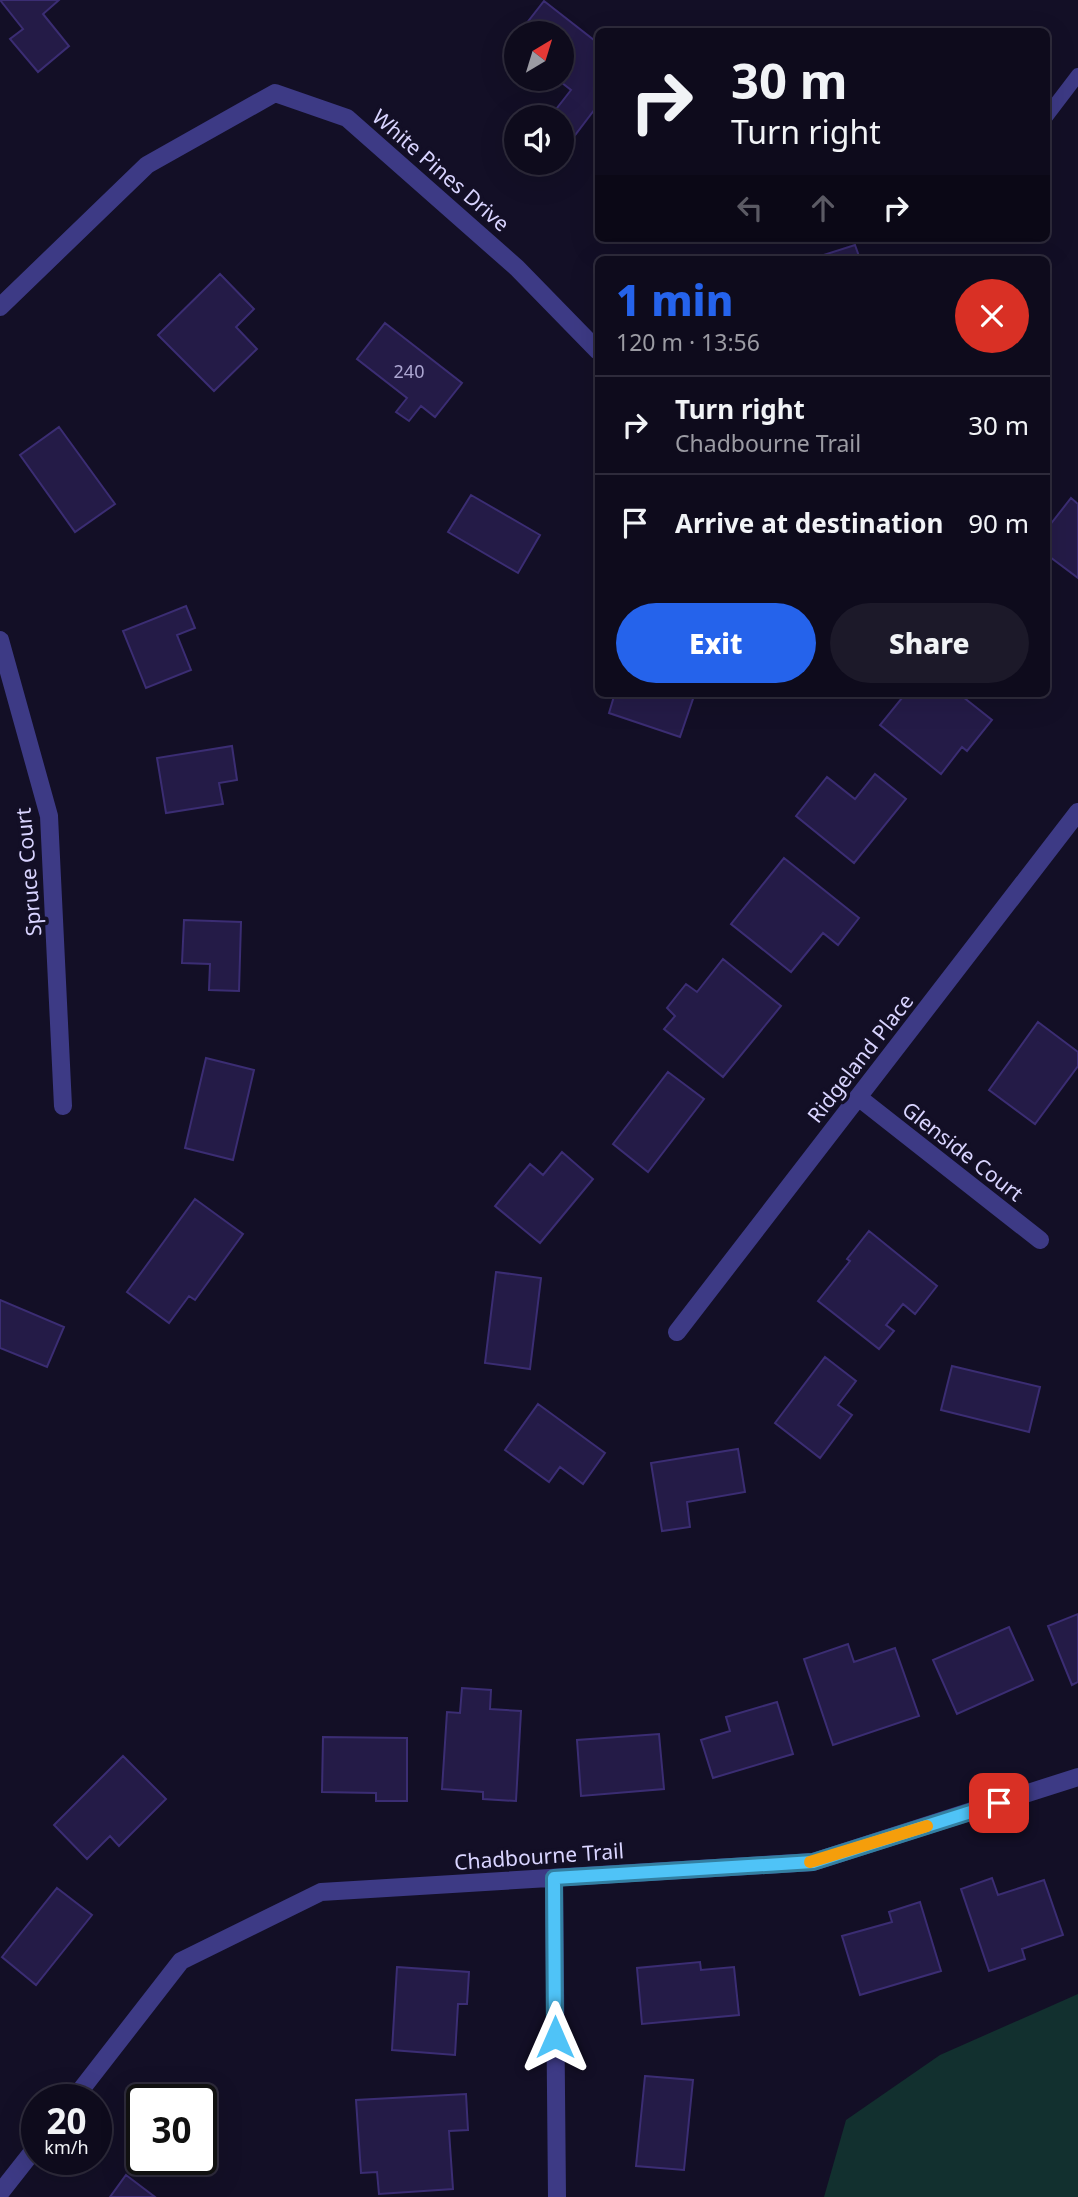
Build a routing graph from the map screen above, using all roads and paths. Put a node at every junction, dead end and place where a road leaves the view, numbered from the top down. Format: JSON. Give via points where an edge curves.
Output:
{"nodes":[{"id":1,"x":1078,"y":75,"type":"edge"},
{"id":2,"x":1050,"y":112,"type":"edge"},
{"id":3,"x":0,"y":307,"type":"edge"},
{"id":4,"x":595,"y":348,"type":"edge"},
{"id":5,"x":0,"y":640,"type":"edge"},
{"id":6,"x":1078,"y":812,"type":"edge"},
{"id":7,"x":859,"y":1097,"type":"junction"},
{"id":8,"x":64,"y":1106,"type":"dead end"},
{"id":9,"x":1040,"y":1240,"type":"dead end"},
{"id":10,"x":677,"y":1332,"type":"dead end"},
{"id":11,"x":1078,"y":1777,"type":"edge"},
{"id":12,"x":554,"y":1878,"type":"junction"},
{"id":13,"x":85,"y":2084,"type":"edge"},
{"id":14,"x":21,"y":2166,"type":"edge"},
{"id":15,"x":0,"y":2193,"type":"edge"},
{"id":16,"x":557,"y":2197,"type":"edge"}],
"edges":[{"from":1,"to":2,"type":"lane"},
{"from":3,"to":4,"type":"street","name":"White Pines Drive","via":[[148,165],[275,93],[347,118],[517,268]]},
{"from":5,"to":8,"type":"street","name":"Spruce Court","via":[[49,816]]},
{"from":6,"to":7,"type":"street","name":"Ridgeland Place"},
{"from":7,"to":9,"type":"street","name":"Glenside Court"},
{"from":7,"to":10,"type":"street","name":"Ridgeland Place"},
{"from":11,"to":12,"type":"street","name":"Chadbourne Trail","via":[[813,1862]]},
{"from":12,"to":13,"type":"street","name":"Chadbourne Trail","via":[[321,1892],[181,1961]]},
{"from":12,"to":16,"type":"street"},
{"from":14,"to":15,"type":"street"}]}
